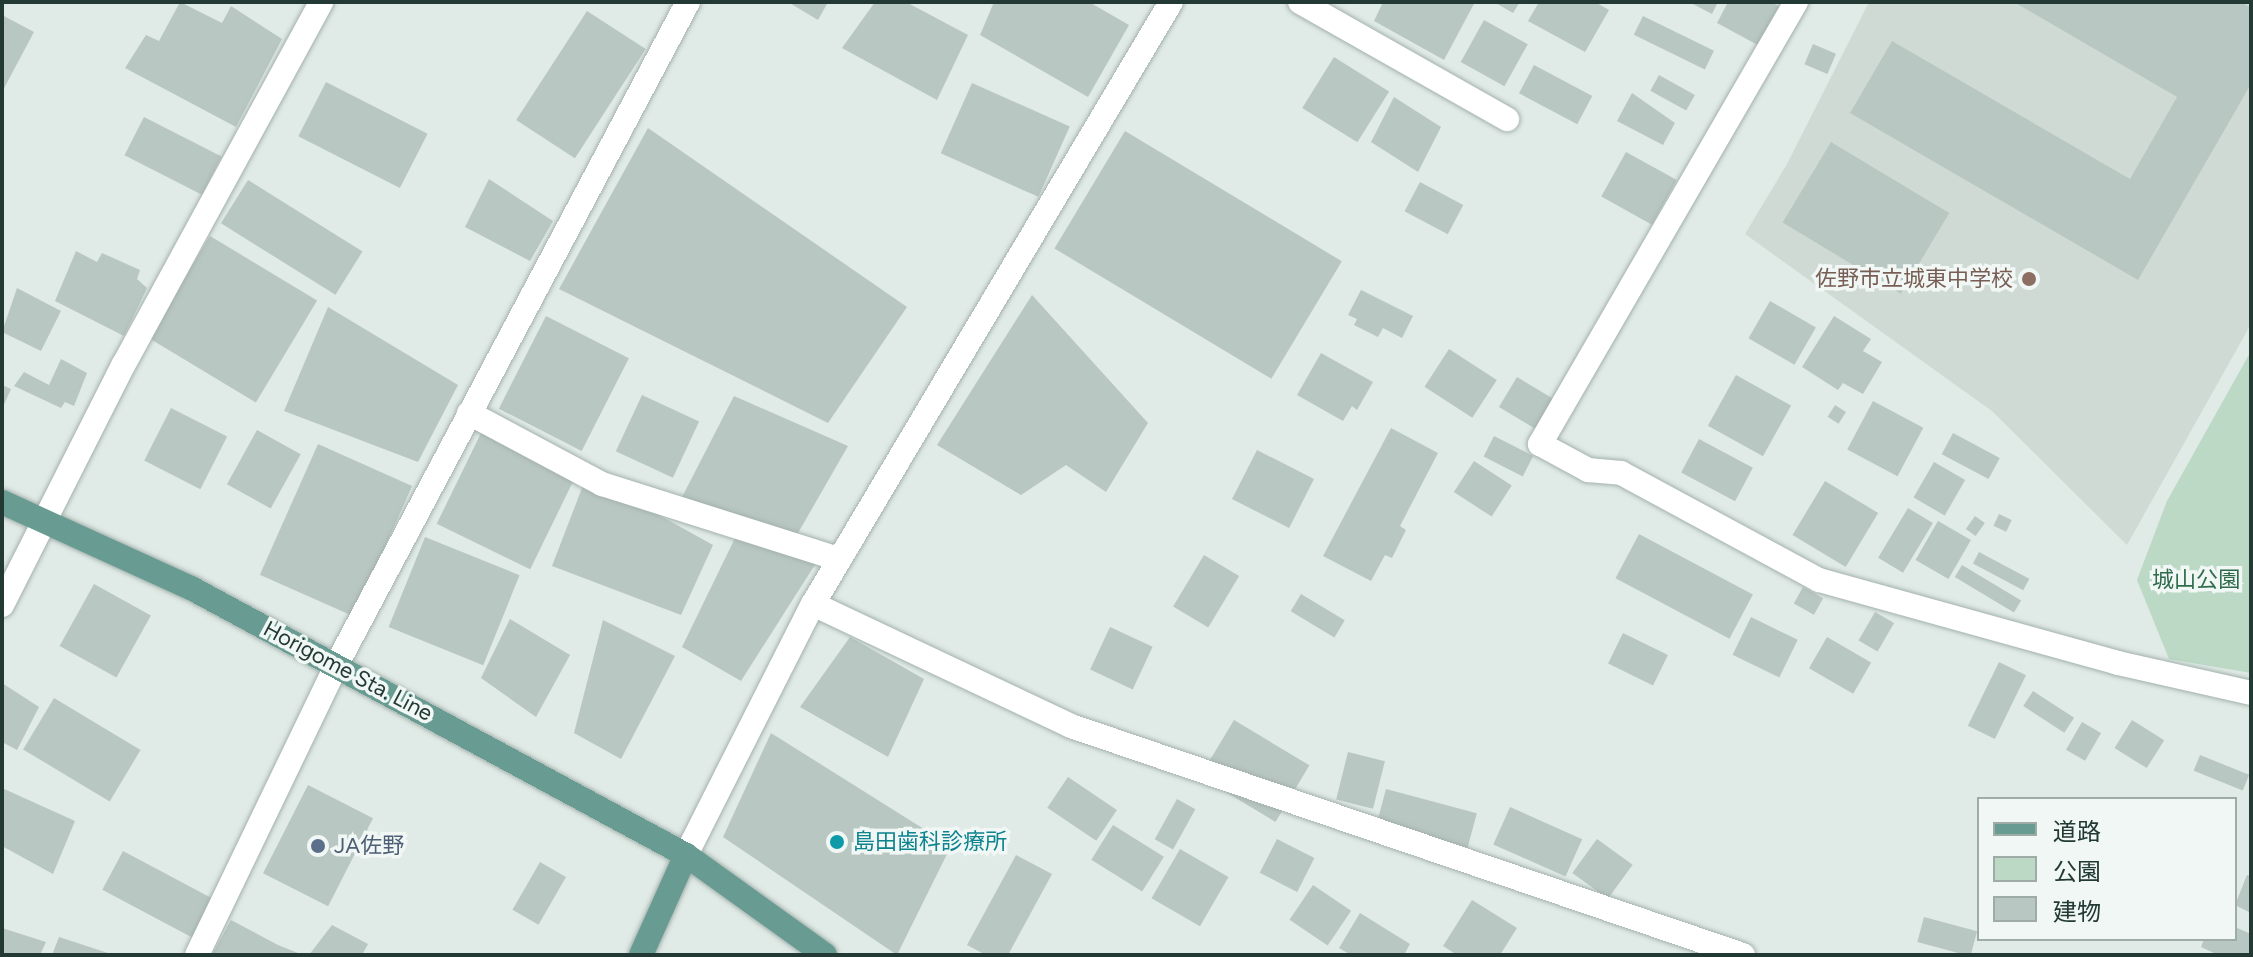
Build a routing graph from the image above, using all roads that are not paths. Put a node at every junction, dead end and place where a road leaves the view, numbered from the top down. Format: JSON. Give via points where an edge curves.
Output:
{"nodes":[{"id":1,"x":321,"y":2,"type":"edge"},
{"id":2,"x":688,"y":2,"type":"edge"},
{"id":3,"x":1171,"y":2,"type":"edge"},
{"id":4,"x":1300,"y":2,"type":"edge"},
{"id":5,"x":1796,"y":2,"type":"edge"},
{"id":6,"x":1507,"y":119,"type":"dead end"},
{"id":7,"x":469,"y":413,"type":"junction"},
{"id":8,"x":2,"y":502,"type":"edge"},
{"id":9,"x":46,"y":520,"type":"junction"},
{"id":10,"x":839,"y":559,"type":"junction"},
{"id":11,"x":813,"y":604,"type":"junction"},
{"id":12,"x":2,"y":605,"type":"edge"},
{"id":13,"x":337,"y":664,"type":"junction"},
{"id":14,"x":2251,"y":693,"type":"edge"},
{"id":15,"x":686,"y":855,"type":"junction"},
{"id":16,"x":197,"y":955,"type":"edge"},
{"id":17,"x":641,"y":955,"type":"edge"},
{"id":18,"x":825,"y":955,"type":"edge"},
{"id":19,"x":1743,"y":955,"type":"edge"}],
"edges":[{"from":1,"to":9,"type":"street"},
{"from":2,"to":7,"type":"street"},
{"from":3,"to":10,"type":"street"},
{"from":4,"to":6,"type":"street"},
{"from":5,"to":14,"type":"street","via":[[1540,444],[1588,470],[1621,473],[1819,580],[2118,663]]},
{"from":7,"to":10,"type":"street","via":[[602,484]]},
{"from":7,"to":13,"type":"street"},
{"from":8,"to":9,"type":"main road","name":"Horigome Sta. Line"},
{"from":9,"to":12,"type":"street"},
{"from":9,"to":13,"type":"main road","name":"Horigome Sta. Line"},
{"from":10,"to":11,"type":"street"},
{"from":11,"to":15,"type":"street"},
{"from":11,"to":19,"type":"street","via":[[1071,726]]},
{"from":13,"to":15,"type":"main road","name":"Horigome Sta. Line"},
{"from":13,"to":16,"type":"street"},
{"from":15,"to":17,"type":"main road"},
{"from":15,"to":18,"type":"main road","name":"Horigome Sta. Line"}]}
